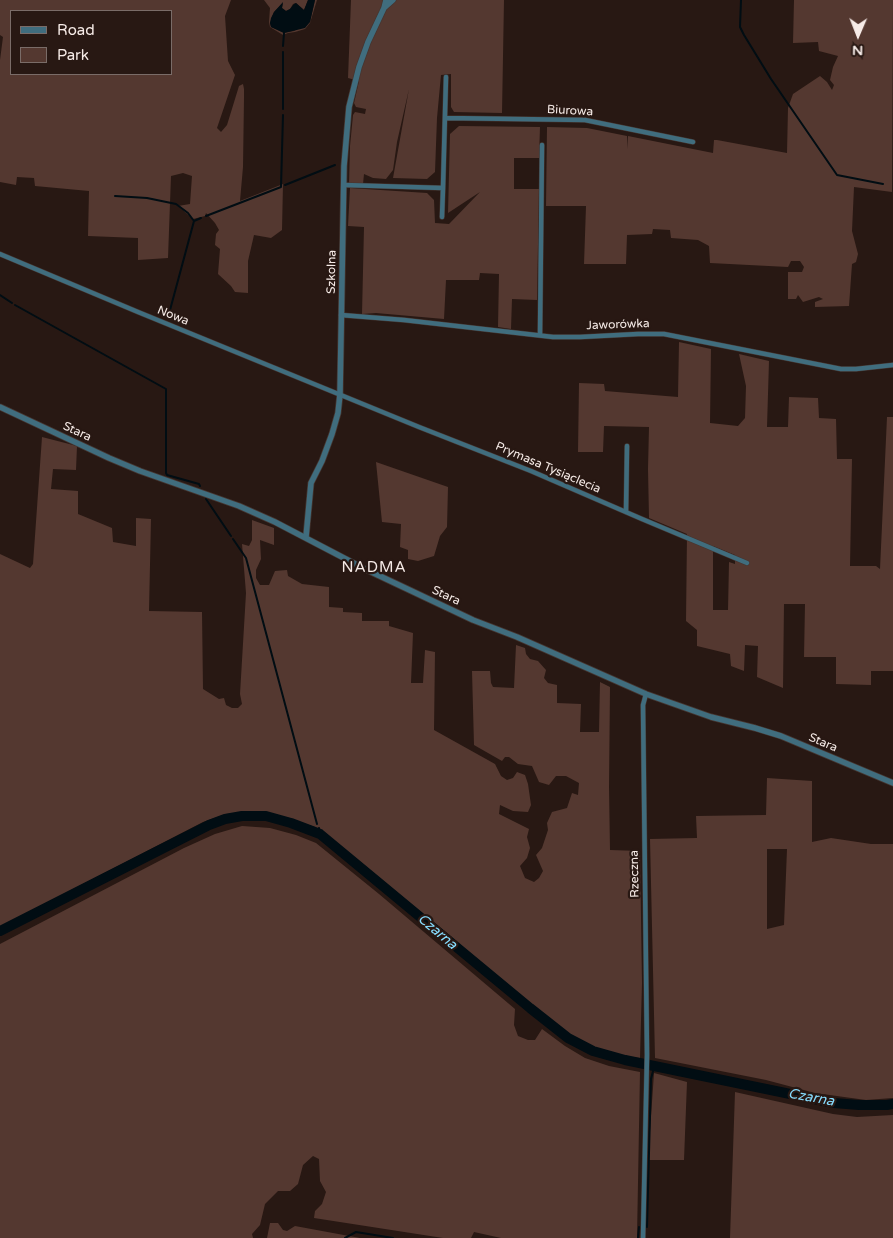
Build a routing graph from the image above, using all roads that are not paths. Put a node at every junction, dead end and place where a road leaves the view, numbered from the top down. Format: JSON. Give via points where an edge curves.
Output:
{"nodes":[{"id":1,"x":386,"y":0,"type":"edge"},
{"id":2,"x":393,"y":0,"type":"edge"},
{"id":3,"x":384,"y":8,"type":"junction"},
{"id":4,"x":446,"y":77,"type":"dead end"},
{"id":5,"x":445,"y":118,"type":"junction"},
{"id":6,"x":693,"y":142,"type":"dead end"},
{"id":7,"x":542,"y":145,"type":"dead end"},
{"id":8,"x":344,"y":185,"type":"junction"},
{"id":9,"x":443,"y":188,"type":"junction"},
{"id":10,"x":442,"y":217,"type":"dead end"},
{"id":11,"x":0,"y":254,"type":"edge"},
{"id":12,"x":341,"y":315,"type":"junction"},
{"id":13,"x":540,"y":335,"type":"junction"},
{"id":14,"x":893,"y":365,"type":"edge"},
{"id":15,"x":340,"y":394,"type":"junction"},
{"id":16,"x":0,"y":407,"type":"edge"},
{"id":17,"x":627,"y":446,"type":"dead end"},
{"id":18,"x":626,"y":512,"type":"junction"},
{"id":19,"x":306,"y":538,"type":"junction"},
{"id":20,"x":747,"y":563,"type":"dead end"},
{"id":21,"x":646,"y":694,"type":"junction"},
{"id":22,"x":893,"y":783,"type":"edge"},
{"id":23,"x":643,"y":1238,"type":"edge"}],
"edges":[{"from":1,"to":3,"type":"street","name":"Szkolna"},
{"from":2,"to":3,"type":"street","name":"Szkolna"},
{"from":3,"to":8,"type":"street","name":"Szkolna","via":[[359,67],[349,107]]},
{"from":4,"to":5,"type":"street"},
{"from":5,"to":6,"type":"street","name":"Biurowa","via":[[585,120]]},
{"from":5,"to":9,"type":"street"},
{"from":7,"to":13,"type":"street"},
{"from":8,"to":9,"type":"street"},
{"from":8,"to":12,"type":"street","name":"Szkolna"},
{"from":9,"to":10,"type":"street"},
{"from":11,"to":15,"type":"street","name":"Nowa"},
{"from":12,"to":13,"type":"street","name":"Jaworówka"},
{"from":12,"to":15,"type":"street","name":"Szkolna"},
{"from":13,"to":14,"type":"street","name":"Jaworówka","via":[[655,334],[841,369]]},
{"from":15,"to":18,"type":"street","name":"Prymasa Tysiąclecia"},
{"from":15,"to":19,"type":"street","name":"Szkolna","via":[[332,434],[311,483]]},
{"from":16,"to":19,"type":"street","name":"Stara","via":[[109,458],[239,506]]},
{"from":17,"to":18,"type":"street"},
{"from":18,"to":20,"type":"street","name":"Prymasa Tysiąclecia"},
{"from":19,"to":21,"type":"street","name":"Stara","via":[[473,620]]},
{"from":21,"to":22,"type":"street","name":"Stara","via":[[711,717],[781,736]]},
{"from":21,"to":23,"type":"street","name":"Rzeczna","via":[[643,713],[647,1054]]}]}
